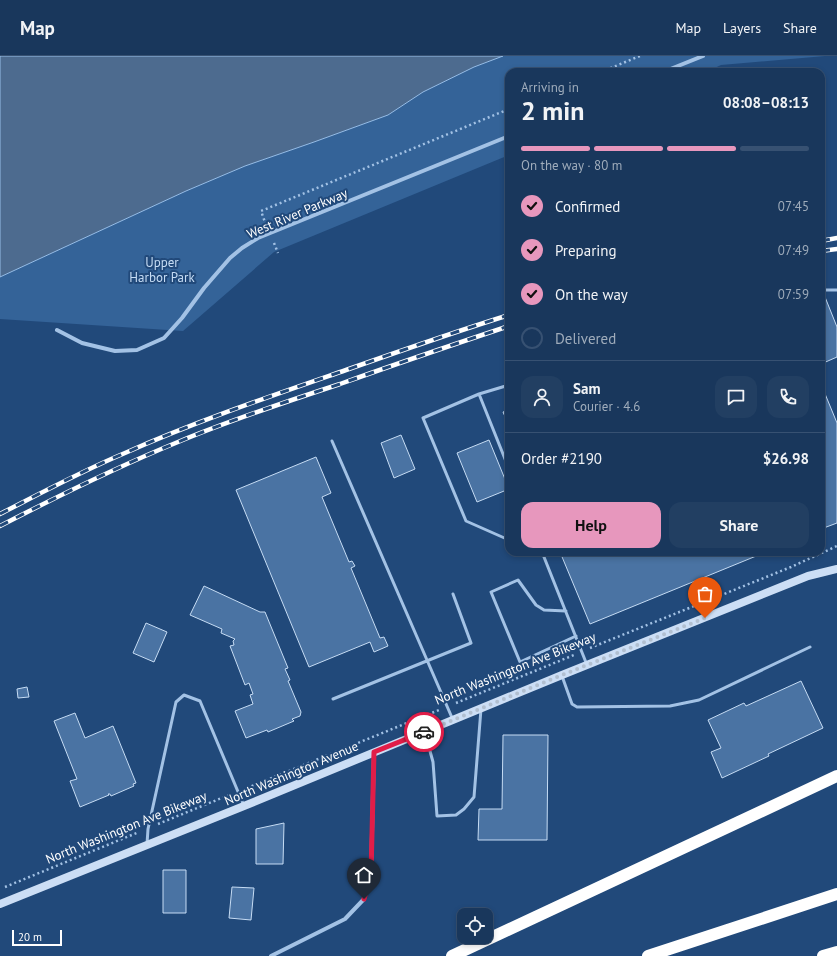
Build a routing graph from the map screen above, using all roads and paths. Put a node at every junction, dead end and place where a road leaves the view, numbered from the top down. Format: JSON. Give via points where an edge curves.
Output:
{"nodes":[{"id":1,"x":640,"y":56,"type":"edge"},
{"id":2,"x":703,"y":56,"type":"edge"},
{"id":3,"x":611,"y":68,"type":"edge"},
{"id":4,"x":673,"y":68,"type":"edge"},
{"id":5,"x":505,"y":111,"type":"edge"},
{"id":6,"x":505,"y":138,"type":"edge"},
{"id":7,"x":261,"y":212,"type":"dead end"},
{"id":8,"x":825,"y":290,"type":"edge"},
{"id":9,"x":837,"y":290,"type":"edge"},
{"id":10,"x":57,"y":330,"type":"dead end"},
{"id":11,"x":505,"y":385,"type":"edge"},
{"id":12,"x":479,"y":394,"type":"junction"},
{"id":13,"x":332,"y":441,"type":"dead end"},
{"id":14,"x":505,"y":459,"type":"edge"},
{"id":15,"x":505,"y":538,"type":"edge"},
{"id":16,"x":837,"y":546,"type":"edge"},
{"id":17,"x":825,"y":551,"type":"edge"},
{"id":18,"x":543,"y":556,"type":"edge"},
{"id":19,"x":815,"y":556,"type":"edge"},
{"id":20,"x":837,"y":569,"type":"edge"},
{"id":21,"x":453,"y":594,"type":"dead end"},
{"id":22,"x":566,"y":611,"type":"junction"},
{"id":23,"x":576,"y":636,"type":"junction"},
{"id":24,"x":810,"y":647,"type":"dead end"},
{"id":25,"x":582,"y":651,"type":"junction"},
{"id":26,"x":427,"y":660,"type":"junction"},
{"id":27,"x":587,"y":665,"type":"junction"},
{"id":28,"x":562,"y":675,"type":"junction"},
{"id":29,"x":333,"y":699,"type":"dead end"},
{"id":30,"x":447,"y":706,"type":"junction"},
{"id":31,"x":481,"y":708,"type":"junction"},
{"id":32,"x":453,"y":720,"type":"junction"},
{"id":33,"x":425,"y":732,"type":"junction"},
{"id":34,"x":374,"y":752,"type":"junction"},
{"id":35,"x":837,"y":776,"type":"edge"},
{"id":36,"x":238,"y":791,"type":"junction"},
{"id":37,"x":244,"y":806,"type":"junction"},
{"id":38,"x":148,"y":829,"type":"junction"},
{"id":39,"x":147,"y":845,"type":"junction"},
{"id":40,"x":0,"y":889,"type":"edge"},
{"id":41,"x":837,"y":894,"type":"edge"},
{"id":42,"x":0,"y":904,"type":"edge"},
{"id":43,"x":837,"y":952,"type":"edge"},
{"id":44,"x":271,"y":956,"type":"edge"},
{"id":45,"x":452,"y":956,"type":"edge"},
{"id":46,"x":648,"y":956,"type":"edge"},
{"id":47,"x":823,"y":956,"type":"edge"}],
"edges":[{"from":1,"to":3,"type":"path"},
{"from":2,"to":4,"type":"street"},
{"from":5,"to":7,"type":"path"},
{"from":6,"to":10,"type":"street","name":"West River Parkway","via":[[258,238],[230,258],[164,338],[137,350],[115,351],[82,343]]},
{"from":8,"to":9,"type":"lane"},
{"from":11,"to":12,"type":"lane"},
{"from":12,"to":14,"type":"lane"},
{"from":12,"to":15,"type":"lane","via":[[423,418],[466,521]]},
{"from":13,"to":26,"type":"lane"},
{"from":16,"to":17,"type":"path","name":"North Washington Ave Bikeway"},
{"from":18,"to":22,"type":"lane"},
{"from":19,"to":25,"type":"path","name":"North Washington Ave Bikeway"},
{"from":20,"to":27,"type":"street","name":"North Washington Avenue","via":[[808,576]]},
{"from":21,"to":26,"type":"lane","via":[[471,643]]},
{"from":22,"to":23,"type":"lane"},
{"from":22,"to":23,"type":"lane","via":[[544,610],[536,605],[518,580],[491,592],[520,662]]},
{"from":23,"to":25,"type":"lane"},
{"from":24,"to":28,"type":"lane","via":[[699,700],[670,706],[577,707],[572,704]]},
{"from":25,"to":27,"type":"lane"},
{"from":25,"to":30,"type":"path","name":"North Washington Ave Bikeway"},
{"from":26,"to":29,"type":"lane"},
{"from":26,"to":30,"type":"lane"},
{"from":27,"to":28,"type":"street","name":"North Washington Avenue"},
{"from":28,"to":31,"type":"street","name":"North Washington Avenue"},
{"from":30,"to":32,"type":"lane"},
{"from":30,"to":36,"type":"path","name":"North Washington Ave Bikeway"},
{"from":31,"to":32,"type":"street","name":"North Washington Avenue"},
{"from":31,"to":33,"type":"lane","via":[[474,797],[456,815],[437,816],[433,762]]},
{"from":32,"to":33,"type":"street","name":"North Washington Avenue"},
{"from":33,"to":34,"type":"street","name":"North Washington Avenue"},
{"from":34,"to":37,"type":"street","name":"North Washington Avenue"},
{"from":34,"to":44,"type":"street","via":[[371,874],[364,899],[345,919]]},
{"from":35,"to":45,"type":"highway"},
{"from":36,"to":37,"type":"lane"},
{"from":36,"to":38,"type":"path","name":"North Washington Ave Bikeway"},
{"from":36,"to":38,"type":"lane","via":[[200,701],[184,695],[176,702]]},
{"from":37,"to":39,"type":"street","name":"North Washington Avenue"},
{"from":38,"to":39,"type":"lane"},
{"from":38,"to":40,"type":"path","name":"North Washington Ave Bikeway"},
{"from":39,"to":42,"type":"street","name":"North Washington Avenue"},
{"from":41,"to":46,"type":"highway"},
{"from":43,"to":47,"type":"highway"}]}
